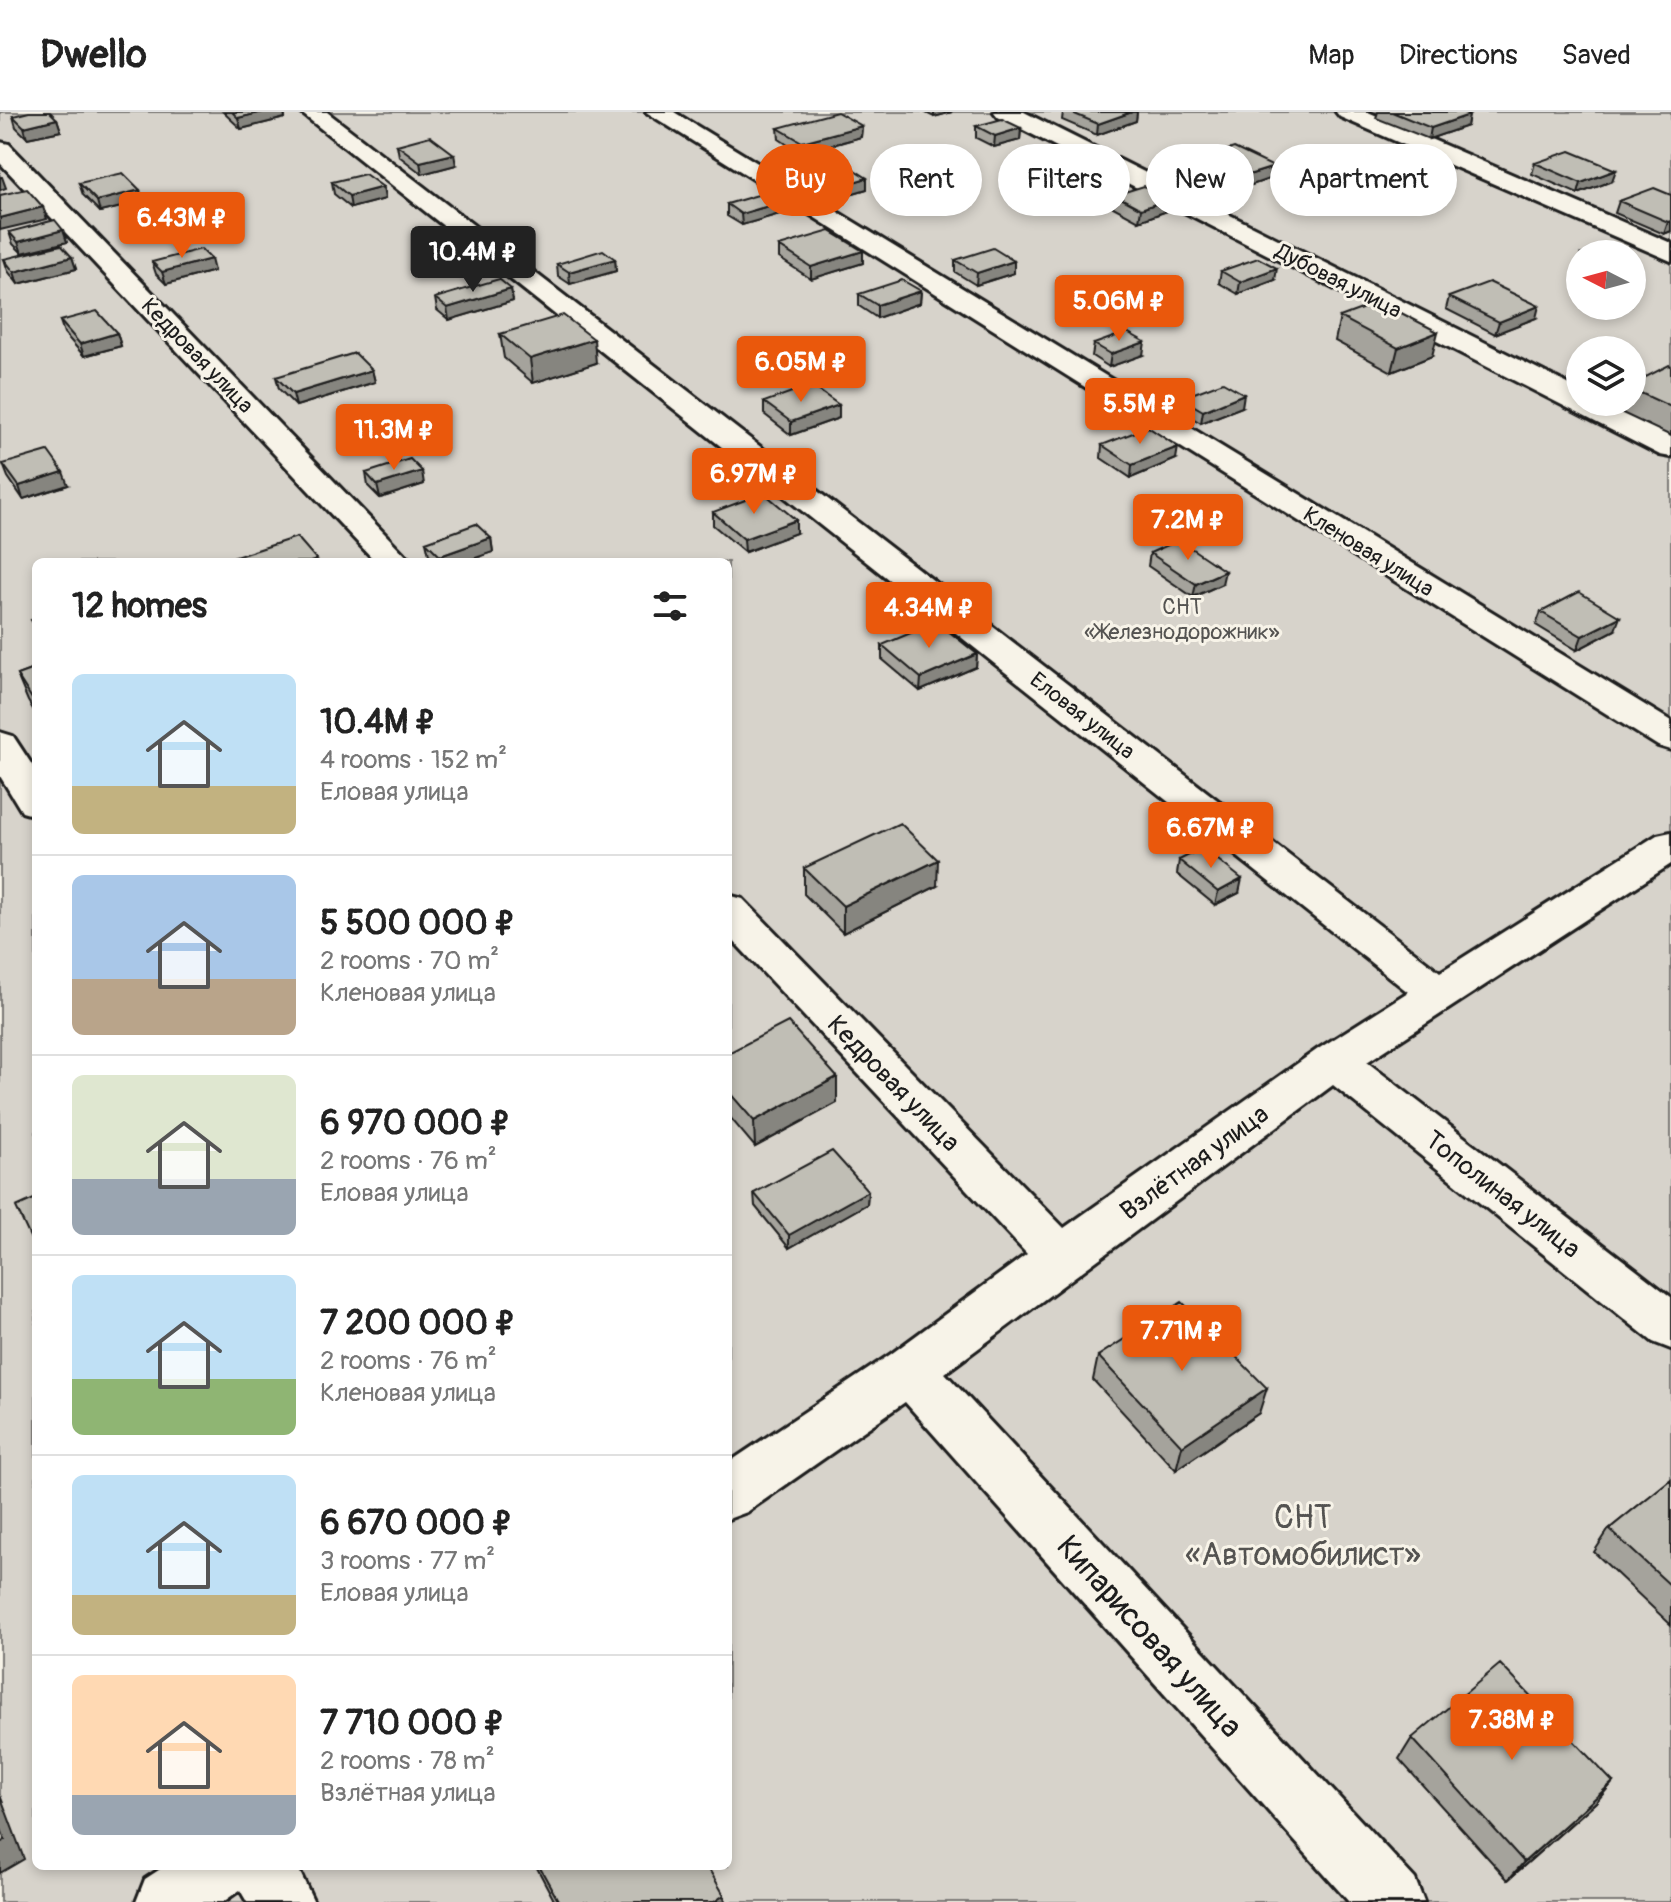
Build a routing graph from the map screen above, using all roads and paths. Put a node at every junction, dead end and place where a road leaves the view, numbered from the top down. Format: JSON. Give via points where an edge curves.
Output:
{"nodes":[{"id":1,"x":312,"y":112,"type":"edge"},
{"id":2,"x":658,"y":112,"type":"edge"},
{"id":3,"x":1006,"y":112,"type":"edge"},
{"id":4,"x":1348,"y":112,"type":"edge"},
{"id":5,"x":0,"y":149,"type":"edge"},
{"id":6,"x":1671,"y":253,"type":"edge"},
{"id":7,"x":1671,"y":448,"type":"edge"},
{"id":8,"x":391,"y":558,"type":"edge"},
{"id":9,"x":1671,"y":738,"type":"edge"},
{"id":10,"x":0,"y":744,"type":"edge"},
{"id":11,"x":32,"y":796,"type":"edge"},
{"id":12,"x":1670,"y":847,"type":"edge"},
{"id":13,"x":732,"y":913,"type":"edge"},
{"id":14,"x":1438,"y":993,"type":"junction"},
{"id":15,"x":1334,"y":1061,"type":"junction"},
{"id":16,"x":1061,"y":1257,"type":"junction"},
{"id":17,"x":1671,"y":1327,"type":"edge"},
{"id":18,"x":909,"y":1370,"type":"junction"},
{"id":19,"x":732,"y":1491,"type":"edge"},
{"id":20,"x":214,"y":1870,"type":"edge"},
{"id":21,"x":264,"y":1870,"type":"edge"},
{"id":22,"x":168,"y":1902,"type":"edge"},
{"id":23,"x":282,"y":1902,"type":"edge"},
{"id":24,"x":1392,"y":1902,"type":"edge"}],
"edges":[{"from":1,"to":14,"type":"street","name":"Еловая улица"},
{"from":2,"to":9,"type":"street","name":"Кленовая улица"},
{"from":3,"to":7,"type":"street","name":"Дубовая улица"},
{"from":4,"to":6,"type":"street"},
{"from":5,"to":8,"type":"street","name":"Кедровая улица"},
{"from":10,"to":11,"type":"street"},
{"from":12,"to":14,"type":"street","name":"Взлётная улица"},
{"from":13,"to":16,"type":"street","name":"Кедровая улица"},
{"from":14,"to":15,"type":"street","name":"Взлётная улица"},
{"from":15,"to":16,"type":"street","name":"Взлётная улица"},
{"from":15,"to":17,"type":"street","name":"Тополиная улица"},
{"from":16,"to":18,"type":"street","name":"Взлётная улица"},
{"from":18,"to":19,"type":"street","name":"Взлётная улица"},
{"from":18,"to":24,"type":"street","name":"Кипарисовая улица"},
{"from":20,"to":22,"type":"street"},
{"from":21,"to":23,"type":"street"}]}
